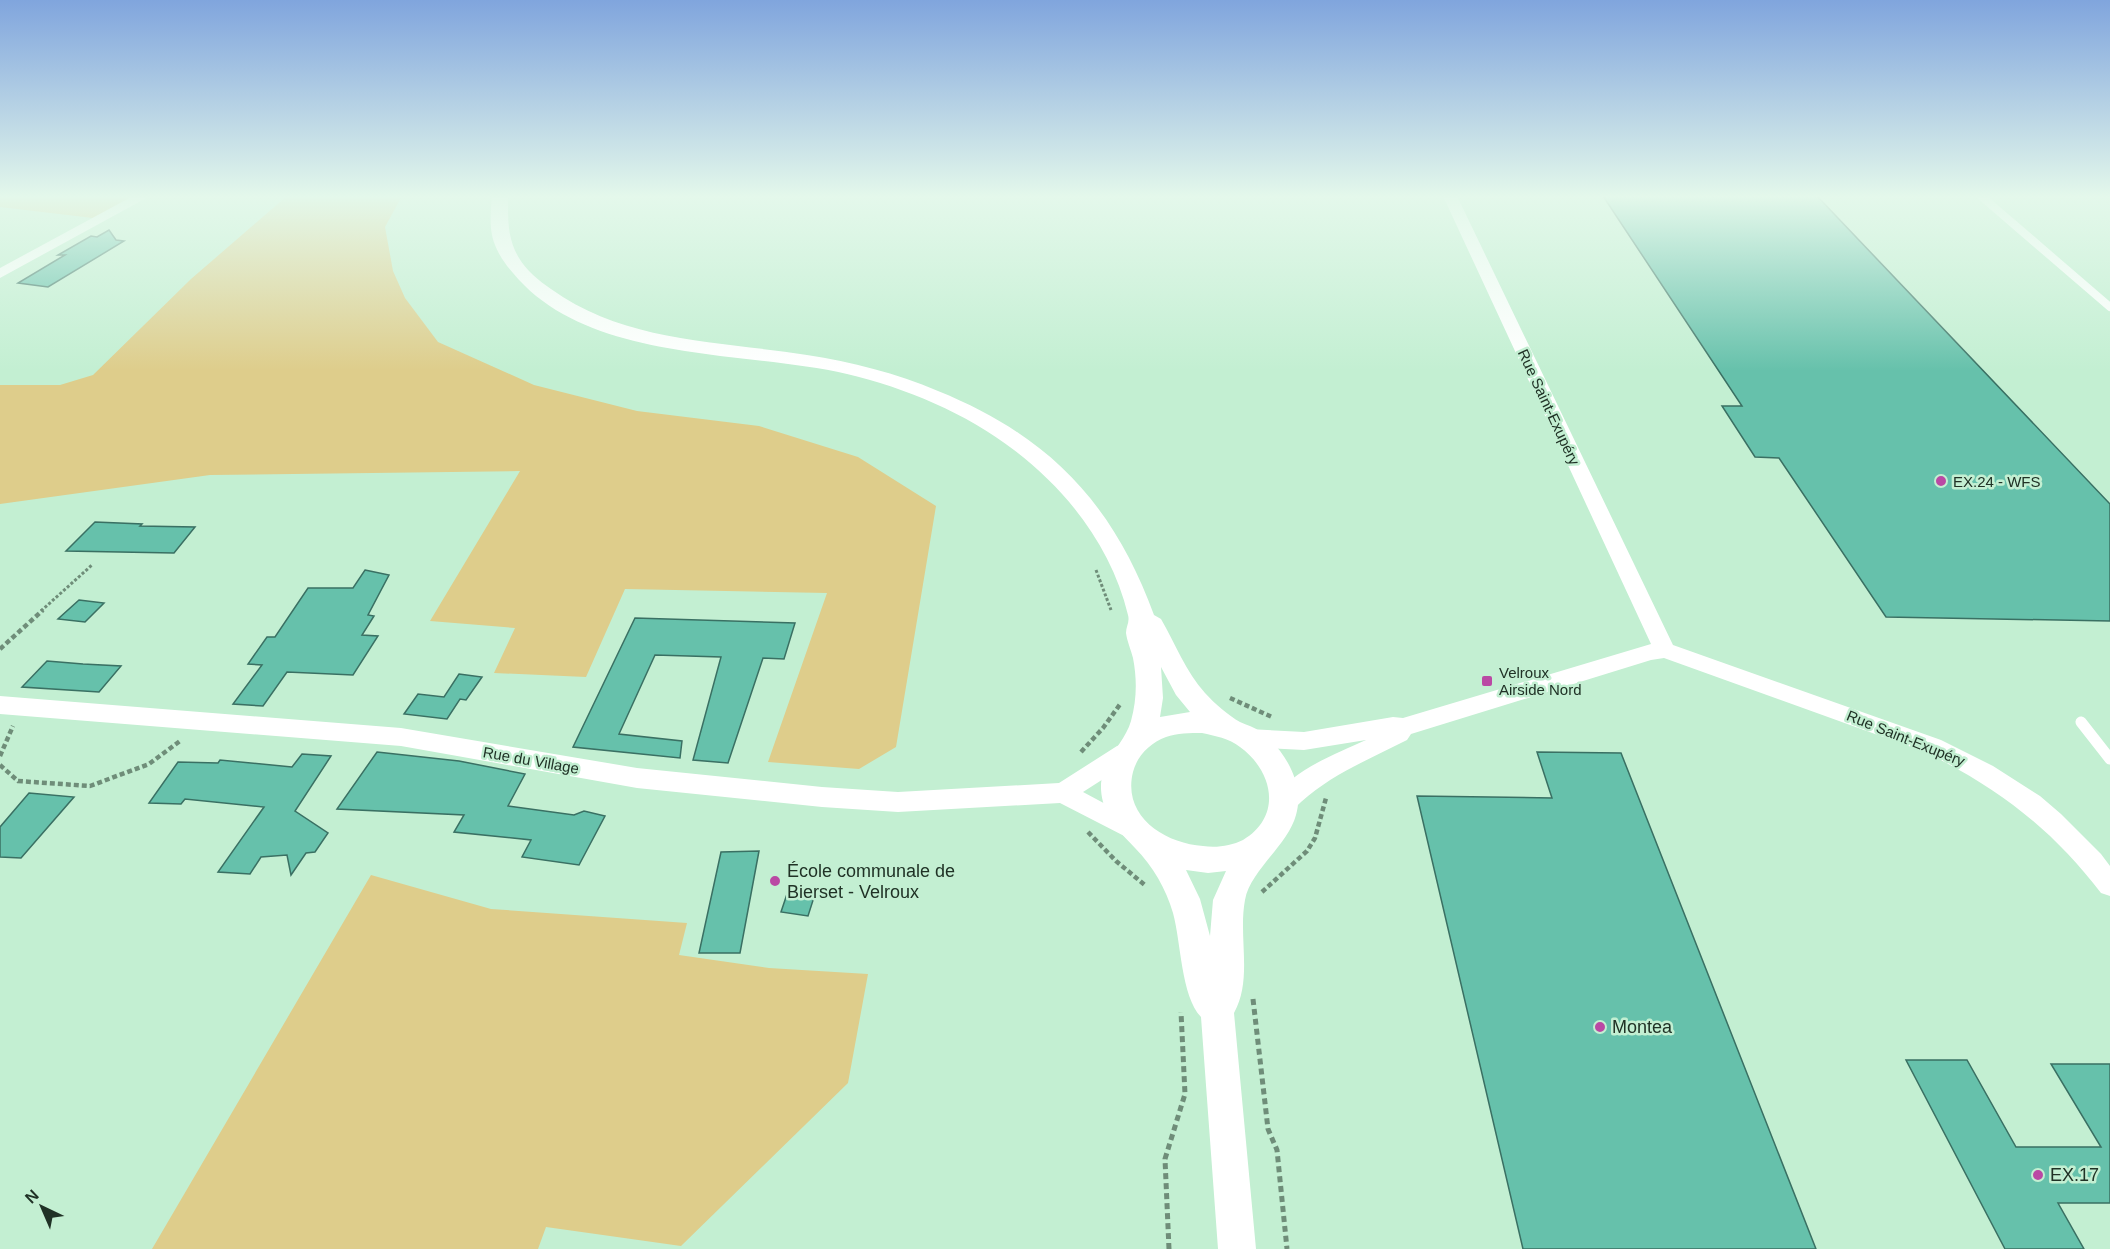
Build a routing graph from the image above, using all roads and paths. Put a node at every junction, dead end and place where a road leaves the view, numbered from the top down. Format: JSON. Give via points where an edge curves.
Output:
{"nodes":[{"id":1,"x":36,"y":254,"type":"edge"},
{"id":2,"x":506,"y":254,"type":"edge"},
{"id":3,"x":1478,"y":254,"type":"edge"},
{"id":4,"x":2049,"y":254,"type":"edge"},
{"id":5,"x":0,"y":274,"type":"edge"},
{"id":6,"x":2110,"y":307,"type":"edge"},
{"id":7,"x":1092,"y":560,"type":"dead end"},
{"id":8,"x":92,"y":565,"type":"dead end"},
{"id":9,"x":1113,"y":617,"type":"dead end"},
{"id":10,"x":1143,"y":621,"type":"junction"},
{"id":11,"x":0,"y":649,"type":"edge"},
{"id":12,"x":1665,"y":650,"type":"junction"},
{"id":13,"x":1221,"y":693,"type":"dead end"},
{"id":14,"x":1121,"y":702,"type":"dead end"},
{"id":15,"x":11,"y":706,"type":"edge"},
{"id":16,"x":1275,"y":718,"type":"dead end"},
{"id":17,"x":207,"y":721,"type":"junction"},
{"id":18,"x":2081,"y":722,"type":"dead end"},
{"id":19,"x":1403,"y":727,"type":"junction"},
{"id":20,"x":1238,"y":733,"type":"junction"},
{"id":21,"x":1132,"y":746,"type":"junction"},
{"id":22,"x":1078,"y":754,"type":"dead end"},
{"id":23,"x":0,"y":756,"type":"edge"},
{"id":24,"x":2110,"y":759,"type":"edge"},
{"id":25,"x":0,"y":765,"type":"edge"},
{"id":26,"x":1063,"y":793,"type":"junction"},
{"id":27,"x":1328,"y":794,"type":"dead end"},
{"id":28,"x":1285,"y":802,"type":"junction"},
{"id":29,"x":1081,"y":828,"type":"dead end"},
{"id":30,"x":1141,"y":836,"type":"junction"},
{"id":31,"x":1263,"y":843,"type":"junction"},
{"id":32,"x":2110,"y":885,"type":"edge"},
{"id":33,"x":1150,"y":891,"type":"dead end"},
{"id":34,"x":1259,"y":895,"type":"dead end"},
{"id":35,"x":1253,"y":997,"type":"dead end"},
{"id":36,"x":1180,"y":1001,"type":"dead end"},
{"id":37,"x":1217,"y":1010,"type":"junction"},
{"id":38,"x":1169,"y":1249,"type":"edge"},
{"id":39,"x":1237,"y":1249,"type":"edge"},
{"id":40,"x":1287,"y":1249,"type":"edge"}],
"edges":[{"from":1,"to":5,"type":"street"},
{"from":2,"to":10,"type":"street","via":[[532,284],[578,314],[617,329],[707,350],[807,361],[874,375],[947,402],[1003,433],[1047,467],[1095,520],[1116,552]]},
{"from":3,"to":12,"type":"street","name":"Rue Saint-Exupéry"},
{"from":4,"to":6,"type":"lane"},
{"from":7,"to":9,"type":"path"},
{"from":8,"to":11,"type":"path"},
{"from":10,"to":20,"type":"street","via":[[1152,625],[1185,688],[1198,703]]},
{"from":10,"to":21,"type":"street","via":[[1139,632],[1150,682],[1150,704]]},
{"from":12,"to":19,"type":"street"},
{"from":12,"to":32,"type":"street","name":"Rue Saint-Exupéry","via":[[1966,760],[2058,824]]},
{"from":13,"to":16,"type":"path"},
{"from":14,"to":22,"type":"path"},
{"from":15,"to":17,"type":"street","name":"Rue du Village"},
{"from":15,"to":23,"type":"path"},
{"from":17,"to":25,"type":"path","via":[[149,764],[90,786],[18,781]]},
{"from":17,"to":26,"type":"street","name":"Rue du Village","via":[[401,737],[637,778],[822,797],[898,802]]},
{"from":18,"to":24,"type":"lane"},
{"from":19,"to":20,"type":"street","via":[[1304,741]]},
{"from":19,"to":28,"type":"street","via":[[1399,734],[1335,763]]},
{"from":20,"to":21,"type":"street","via":[[1202,722],[1177,723],[1156,729]]},
{"from":20,"to":28,"type":"street","via":[[1268,754],[1280,772]]},
{"from":21,"to":26,"type":"street","name":"Rue du Village"},
{"from":21,"to":30,"type":"street","via":[[1117,772],[1116,793],[1122,814]]},
{"from":26,"to":30,"type":"street","name":"Rue du Village"},
{"from":27,"to":34,"type":"path","via":[[1317,831],[1304,855]]},
{"from":28,"to":31,"type":"street","via":[[1274,831]]},
{"from":29,"to":33,"type":"path"},
{"from":30,"to":31,"type":"street","via":[[1167,853],[1192,860],[1218,860],[1243,854]]},
{"from":30,"to":37,"type":"street","via":[[1162,858],[1186,901],[1207,1000]]},
{"from":31,"to":37,"type":"street","via":[[1245,867],[1229,900],[1227,983]]},
{"from":35,"to":40,"type":"path","via":[[1268,1129],[1277,1150]]},
{"from":36,"to":38,"type":"path","via":[[1185,1094],[1165,1159]]},
{"from":37,"to":39,"type":"street"}]}
